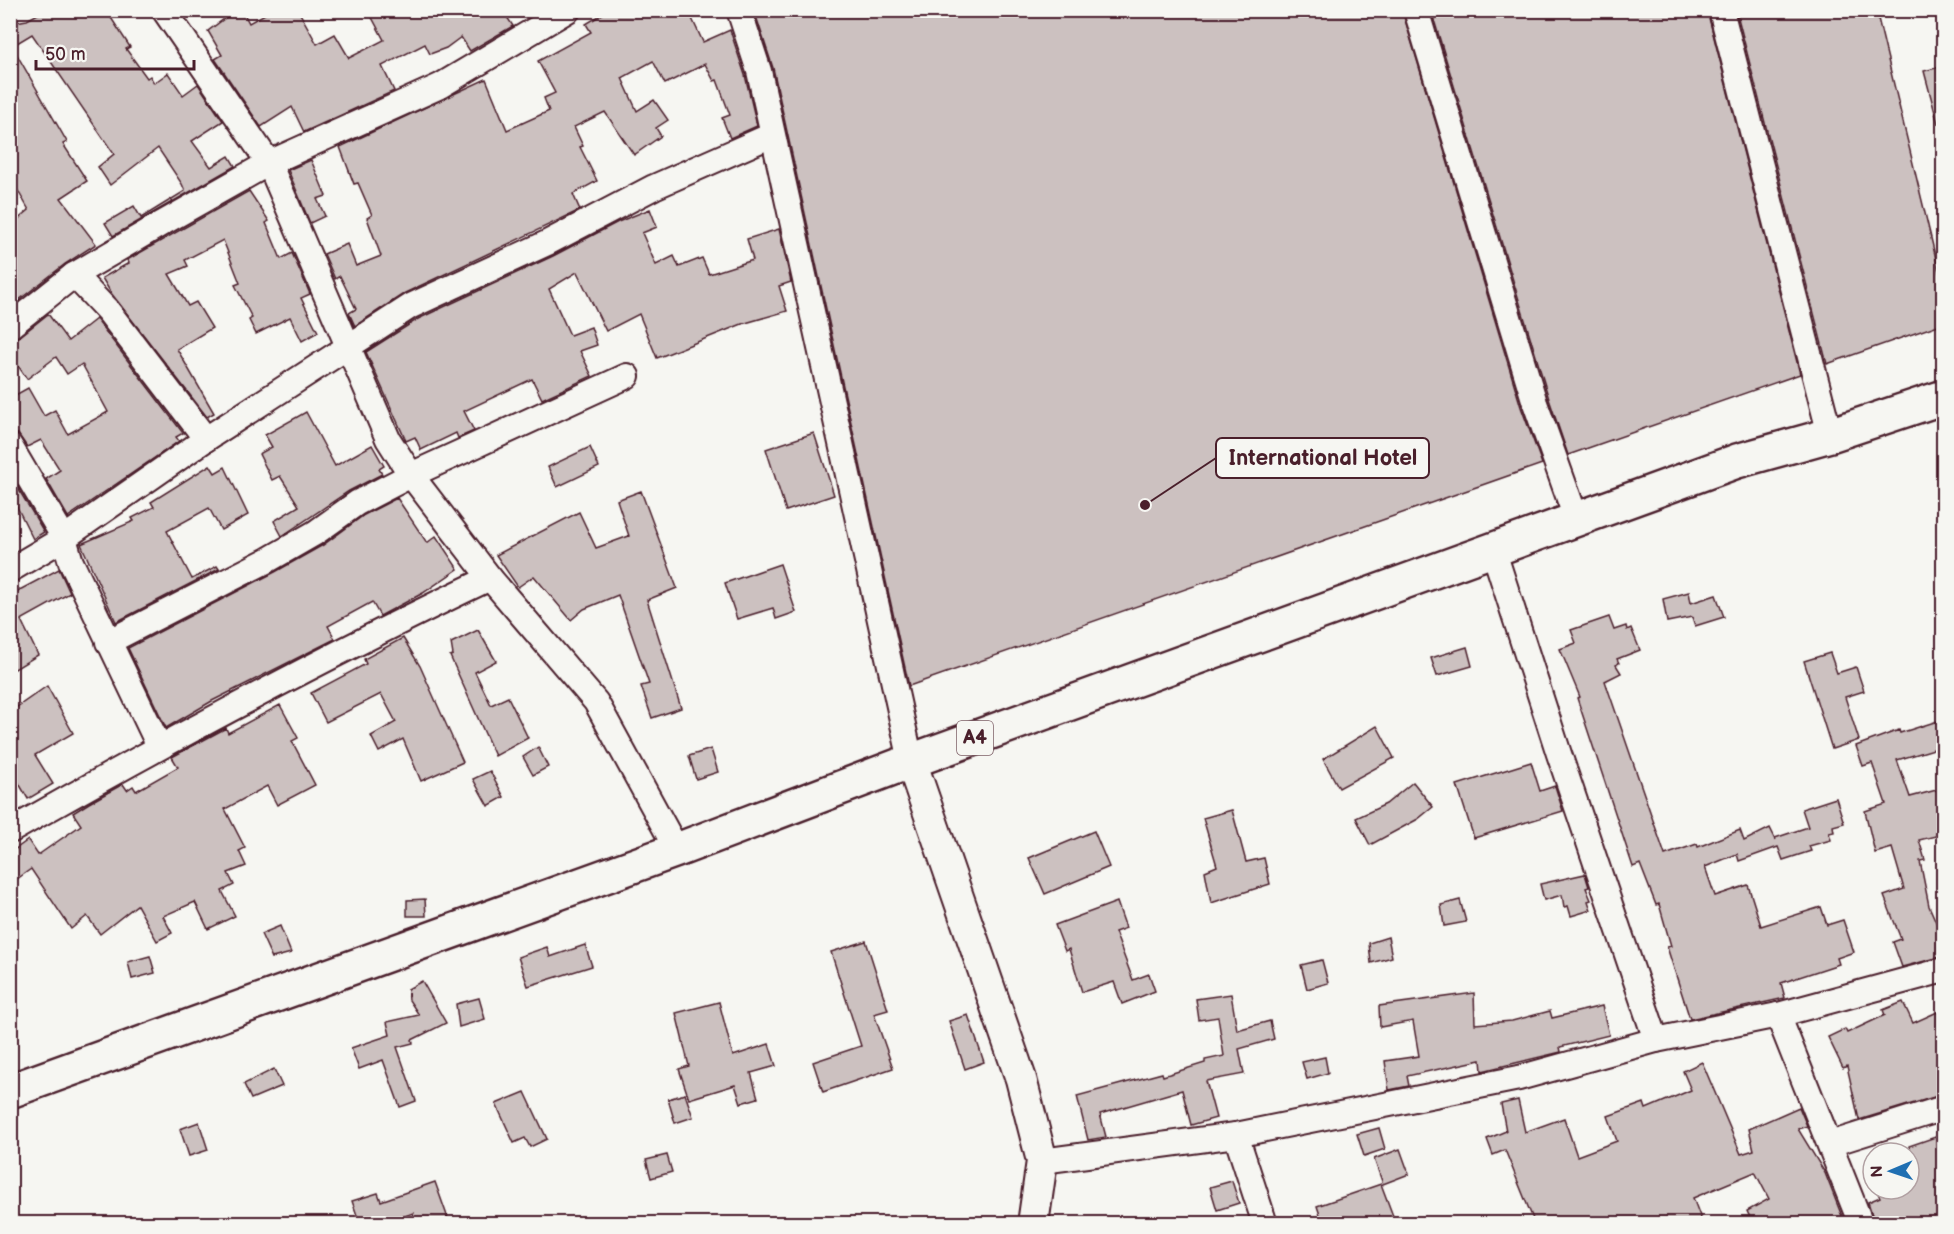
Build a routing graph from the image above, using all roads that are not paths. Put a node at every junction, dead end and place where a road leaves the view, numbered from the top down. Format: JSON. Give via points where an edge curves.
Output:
{"nodes":[{"id":1,"x":164,"y":10,"type":"edge"},
{"id":2,"x":568,"y":10,"type":"edge"},
{"id":3,"x":739,"y":10,"type":"edge"},
{"id":4,"x":1416,"y":10,"type":"edge"},
{"id":5,"x":1721,"y":10,"type":"edge"},
{"id":6,"x":772,"y":135,"type":"junction"},
{"id":7,"x":269,"y":164,"type":"junction"},
{"id":8,"x":74,"y":275,"type":"junction"},
{"id":9,"x":10,"y":326,"type":"edge"},
{"id":10,"x":348,"y":346,"type":"junction"},
{"id":11,"x":627,"y":376,"type":"dead end"},
{"id":12,"x":1944,"y":397,"type":"edge"},
{"id":13,"x":1830,"y":435,"type":"junction"},
{"id":14,"x":206,"y":439,"type":"junction"},
{"id":15,"x":10,"y":446,"type":"edge"},
{"id":16,"x":411,"y":475,"type":"junction"},
{"id":17,"x":1577,"y":521,"type":"junction"},
{"id":18,"x":64,"y":538,"type":"junction"},
{"id":19,"x":1493,"y":549,"type":"junction"},
{"id":20,"x":10,"y":570,"type":"edge"},
{"id":21,"x":490,"y":578,"type":"junction"},
{"id":22,"x":108,"y":642,"type":"junction"},
{"id":23,"x":159,"y":746,"type":"junction"},
{"id":24,"x":910,"y":761,"type":"junction"},
{"id":25,"x":10,"y":831,"type":"edge"},
{"id":26,"x":677,"y":850,"type":"junction"},
{"id":27,"x":1944,"y":970,"type":"edge"},
{"id":28,"x":1778,"y":1015,"type":"junction"},
{"id":29,"x":1656,"y":1040,"type":"junction"},
{"id":30,"x":10,"y":1091,"type":"edge"},
{"id":31,"x":1944,"y":1108,"type":"edge"},
{"id":32,"x":1236,"y":1135,"type":"junction"},
{"id":33,"x":1830,"y":1144,"type":"junction"},
{"id":34,"x":1041,"y":1161,"type":"junction"},
{"id":35,"x":1033,"y":1224,"type":"edge"},
{"id":36,"x":1265,"y":1224,"type":"edge"},
{"id":37,"x":1861,"y":1224,"type":"edge"}],
"edges":[{"from":1,"to":7,"type":"street"},
{"from":2,"to":7,"type":"street","via":[[440,86]]},
{"from":3,"to":6,"type":"street","via":[[759,71]]},
{"from":4,"to":17,"type":"street","via":[[1535,403]]},
{"from":5,"to":13,"type":"street"},
{"from":6,"to":10,"type":"street","via":[[654,187],[547,243],[411,306]]},
{"from":6,"to":24,"type":"street"},
{"from":7,"to":8,"type":"street"},
{"from":7,"to":10,"type":"street"},
{"from":8,"to":9,"type":"street"},
{"from":8,"to":14,"type":"street","via":[[108,310]]},
{"from":10,"to":14,"type":"street"},
{"from":10,"to":16,"type":"street","via":[[388,439]]},
{"from":11,"to":16,"type":"street"},
{"from":12,"to":13,"type":"highway","number":"A4"},
{"from":13,"to":17,"type":"highway","number":"A4","via":[[1737,461]]},
{"from":14,"to":18,"type":"street"},
{"from":15,"to":18,"type":"street"},
{"from":16,"to":21,"type":"street"},
{"from":16,"to":22,"type":"street","via":[[357,503],[268,560]]},
{"from":17,"to":19,"type":"highway","number":"A4"},
{"from":18,"to":20,"type":"street"},
{"from":18,"to":22,"type":"street"},
{"from":19,"to":24,"type":"highway","number":"A4"},
{"from":19,"to":29,"type":"street"},
{"from":21,"to":23,"type":"street","via":[[352,644]]},
{"from":21,"to":26,"type":"street","via":[[596,702]]},
{"from":22,"to":23,"type":"street"},
{"from":23,"to":25,"type":"street"},
{"from":24,"to":26,"type":"highway","number":"A4"},
{"from":24,"to":34,"type":"street","via":[[1021,1079]]},
{"from":26,"to":30,"type":"highway","number":"A4"},
{"from":27,"to":28,"type":"street"},
{"from":28,"to":29,"type":"street"},
{"from":28,"to":33,"type":"street"},
{"from":29,"to":32,"type":"street","via":[[1519,1078]]},
{"from":31,"to":33,"type":"street"},
{"from":32,"to":34,"type":"street"},
{"from":32,"to":36,"type":"street"},
{"from":33,"to":37,"type":"street"},
{"from":34,"to":35,"type":"street"}]}
